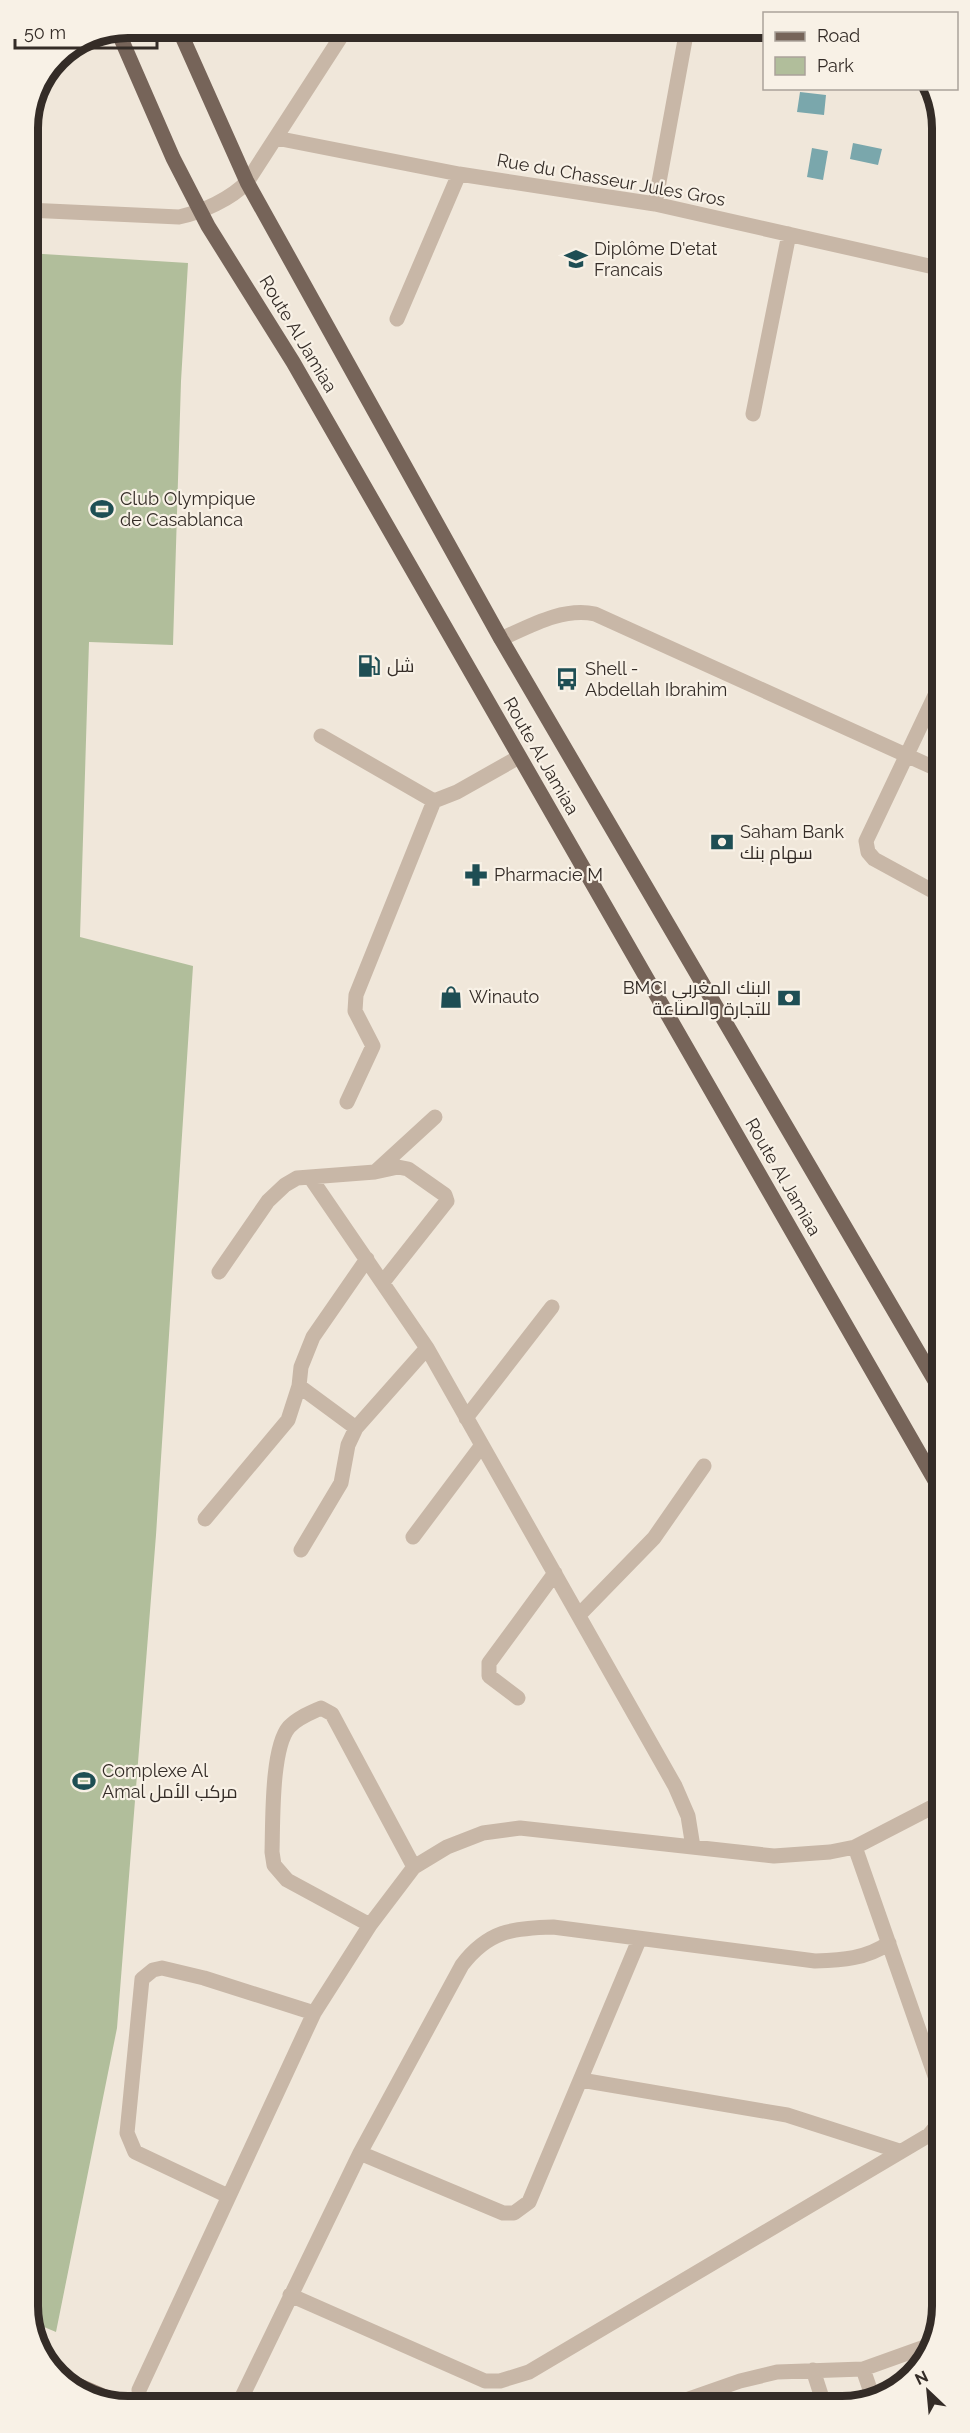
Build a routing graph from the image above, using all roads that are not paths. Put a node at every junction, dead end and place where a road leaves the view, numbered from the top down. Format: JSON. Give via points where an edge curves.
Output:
{"nodes":[{"id":1,"x":182,"y":37,"type":"edge"},
{"id":2,"x":341,"y":37,"type":"edge"},
{"id":3,"x":121,"y":38,"type":"edge"},
{"id":4,"x":685,"y":38,"type":"edge"},
{"id":5,"x":276,"y":138,"type":"junction"},
{"id":6,"x":459,"y":174,"type":"junction"},
{"id":7,"x":247,"y":182,"type":"junction"},
{"id":8,"x":655,"y":204,"type":"junction"},
{"id":9,"x":200,"y":210,"type":"junction"},
{"id":10,"x":38,"y":211,"type":"edge"},
{"id":11,"x":789,"y":234,"type":"junction"},
{"id":12,"x":932,"y":267,"type":"edge"},
{"id":13,"x":397,"y":319,"type":"dead end"},
{"id":14,"x":753,"y":414,"type":"dead end"},
{"id":15,"x":501,"y":639,"type":"junction"},
{"id":16,"x":932,"y":703,"type":"edge"},
{"id":17,"x":321,"y":736,"type":"dead end"},
{"id":18,"x":519,"y":757,"type":"junction"},
{"id":19,"x":908,"y":757,"type":"junction"},
{"id":20,"x":932,"y":767,"type":"edge"},
{"id":21,"x":434,"y":801,"type":"junction"},
{"id":22,"x":932,"y":891,"type":"edge"},
{"id":23,"x":347,"y":1102,"type":"dead end"},
{"id":24,"x":435,"y":1117,"type":"dead end"},
{"id":25,"x":375,"y":1172,"type":"junction"},
{"id":26,"x":310,"y":1177,"type":"junction"},
{"id":27,"x":367,"y":1258,"type":"junction"},
{"id":28,"x":219,"y":1272,"type":"dead end"},
{"id":29,"x":383,"y":1282,"type":"junction"},
{"id":30,"x":552,"y":1307,"type":"dead end"},
{"id":31,"x":427,"y":1348,"type":"junction"},
{"id":32,"x":932,"y":1376,"type":"edge"},
{"id":33,"x":299,"y":1386,"type":"junction"},
{"id":34,"x":466,"y":1418,"type":"junction"},
{"id":35,"x":357,"y":1428,"type":"junction"},
{"id":36,"x":482,"y":1445,"type":"junction"},
{"id":37,"x":704,"y":1466,"type":"dead end"},
{"id":38,"x":932,"y":1475,"type":"edge"},
{"id":39,"x":205,"y":1519,"type":"dead end"},
{"id":40,"x":413,"y":1537,"type":"dead end"},
{"id":41,"x":301,"y":1550,"type":"dead end"},
{"id":42,"x":555,"y":1572,"type":"junction"},
{"id":43,"x":579,"y":1615,"type":"junction"},
{"id":44,"x":518,"y":1698,"type":"dead end"},
{"id":45,"x":932,"y":1807,"type":"edge"},
{"id":46,"x":693,"y":1847,"type":"junction"},
{"id":47,"x":855,"y":1847,"type":"junction"},
{"id":48,"x":414,"y":1868,"type":"junction"},
{"id":49,"x":370,"y":1924,"type":"junction"},
{"id":50,"x":639,"y":1940,"type":"junction"},
{"id":51,"x":889,"y":1943,"type":"junction"},
{"id":52,"x":314,"y":2013,"type":"junction"},
{"id":53,"x":932,"y":2067,"type":"edge"},
{"id":54,"x":581,"y":2080,"type":"junction"},
{"id":55,"x":932,"y":2131,"type":"edge"},
{"id":56,"x":899,"y":2151,"type":"junction"},
{"id":57,"x":360,"y":2153,"type":"junction"},
{"id":58,"x":228,"y":2196,"type":"junction"},
{"id":59,"x":290,"y":2295,"type":"junction"},
{"id":60,"x":921,"y":2350,"type":"edge"},
{"id":61,"x":863,"y":2369,"type":"junction"},
{"id":62,"x":813,"y":2370,"type":"junction"},
{"id":63,"x":139,"y":2390,"type":"dead end"},
{"id":64,"x":871,"y":2391,"type":"edge"},
{"id":65,"x":243,"y":2395,"type":"edge"},
{"id":66,"x":698,"y":2396,"type":"edge"},
{"id":67,"x":821,"y":2396,"type":"edge"}],
"edges":[{"from":1,"to":7,"type":"main road","name":"Route Al Jamiaa"},
{"from":2,"to":5,"type":"street"},
{"from":3,"to":9,"type":"main road","name":"Route Al Jamiaa"},
{"from":4,"to":8,"type":"street"},
{"from":5,"to":6,"type":"street","name":"Rue du Chasseur Jules Gros"},
{"from":5,"to":7,"type":"street"},
{"from":6,"to":8,"type":"street","name":"Rue du Chasseur Jules Gros"},
{"from":6,"to":13,"type":"street"},
{"from":7,"to":9,"type":"street"},
{"from":7,"to":15,"type":"main road","name":"Route Al Jamiaa"},
{"from":8,"to":11,"type":"street","name":"Rue du Chasseur Jules Gros"},
{"from":9,"to":10,"type":"street","via":[[179,217]]},
{"from":9,"to":18,"type":"main road","name":"Route Al Jamiaa","via":[[293,362]]},
{"from":11,"to":12,"type":"street","name":"Rue du Chasseur Jules Gros"},
{"from":11,"to":14,"type":"street"},
{"from":15,"to":19,"type":"street","via":[[549,618],[575,612],[595,614]]},
{"from":15,"to":32,"type":"main road","name":"Route Al Jamiaa"},
{"from":16,"to":19,"type":"street"},
{"from":17,"to":21,"type":"street"},
{"from":18,"to":21,"type":"street"},
{"from":18,"to":38,"type":"main road","name":"Route Al Jamiaa"},
{"from":19,"to":20,"type":"street"},
{"from":19,"to":22,"type":"street","via":[[866,841],[867,847],[874,859]]},
{"from":21,"to":23,"type":"street","via":[[356,995],[355,1011],[373,1046]]},
{"from":24,"to":25,"type":"street"},
{"from":25,"to":26,"type":"street"},
{"from":25,"to":29,"type":"street","via":[[408,1169],[445,1195],[447,1201]]},
{"from":26,"to":27,"type":"street"},
{"from":26,"to":28,"type":"street","via":[[297,1178],[268,1201]]},
{"from":27,"to":29,"type":"street"},
{"from":27,"to":33,"type":"street","via":[[313,1336]]},
{"from":29,"to":31,"type":"street"},
{"from":30,"to":34,"type":"street"},
{"from":31,"to":34,"type":"street"},
{"from":31,"to":35,"type":"street"},
{"from":33,"to":35,"type":"street"},
{"from":33,"to":39,"type":"street","via":[[288,1420]]},
{"from":34,"to":36,"type":"street"},
{"from":35,"to":41,"type":"street","via":[[348,1445],[341,1483]]},
{"from":36,"to":40,"type":"street"},
{"from":36,"to":42,"type":"street"},
{"from":37,"to":43,"type":"street","via":[[654,1538]]},
{"from":42,"to":43,"type":"street"},
{"from":42,"to":44,"type":"street","via":[[489,1663],[489,1676]]},
{"from":43,"to":46,"type":"street","via":[[682,1800]]},
{"from":45,"to":47,"type":"street"},
{"from":46,"to":47,"type":"street","via":[[774,1856]]},
{"from":46,"to":48,"type":"street","via":[[520,1828],[483,1833],[447,1846]]},
{"from":47,"to":51,"type":"street"},
{"from":48,"to":49,"type":"street"},
{"from":48,"to":49,"type":"street","via":[[332,1714],[321,1708],[289,1727],[277,1751],[274,1864],[287,1880]]},
{"from":49,"to":52,"type":"street"},
{"from":50,"to":51,"type":"street","via":[[815,1961],[874,1953]]},
{"from":50,"to":54,"type":"street"},
{"from":50,"to":57,"type":"street","via":[[588,1930],[518,1928],[492,1937],[474,1949]]},
{"from":51,"to":53,"type":"street"},
{"from":52,"to":58,"type":"street"},
{"from":52,"to":58,"type":"street","via":[[162,1968],[142,1979],[127,2133],[130,2146],[135,2152]]},
{"from":54,"to":56,"type":"street","via":[[787,2115]]},
{"from":54,"to":57,"type":"street","via":[[529,2202],[514,2213],[503,2213]]},
{"from":55,"to":56,"type":"street"},
{"from":56,"to":59,"type":"street","via":[[516,2378],[485,2381]]},
{"from":57,"to":59,"type":"street"},
{"from":58,"to":63,"type":"street"},
{"from":59,"to":65,"type":"street"},
{"from":60,"to":61,"type":"street"},
{"from":61,"to":62,"type":"street"},
{"from":61,"to":64,"type":"street"},
{"from":62,"to":66,"type":"street","via":[[777,2372]]},
{"from":62,"to":67,"type":"street"}]}
